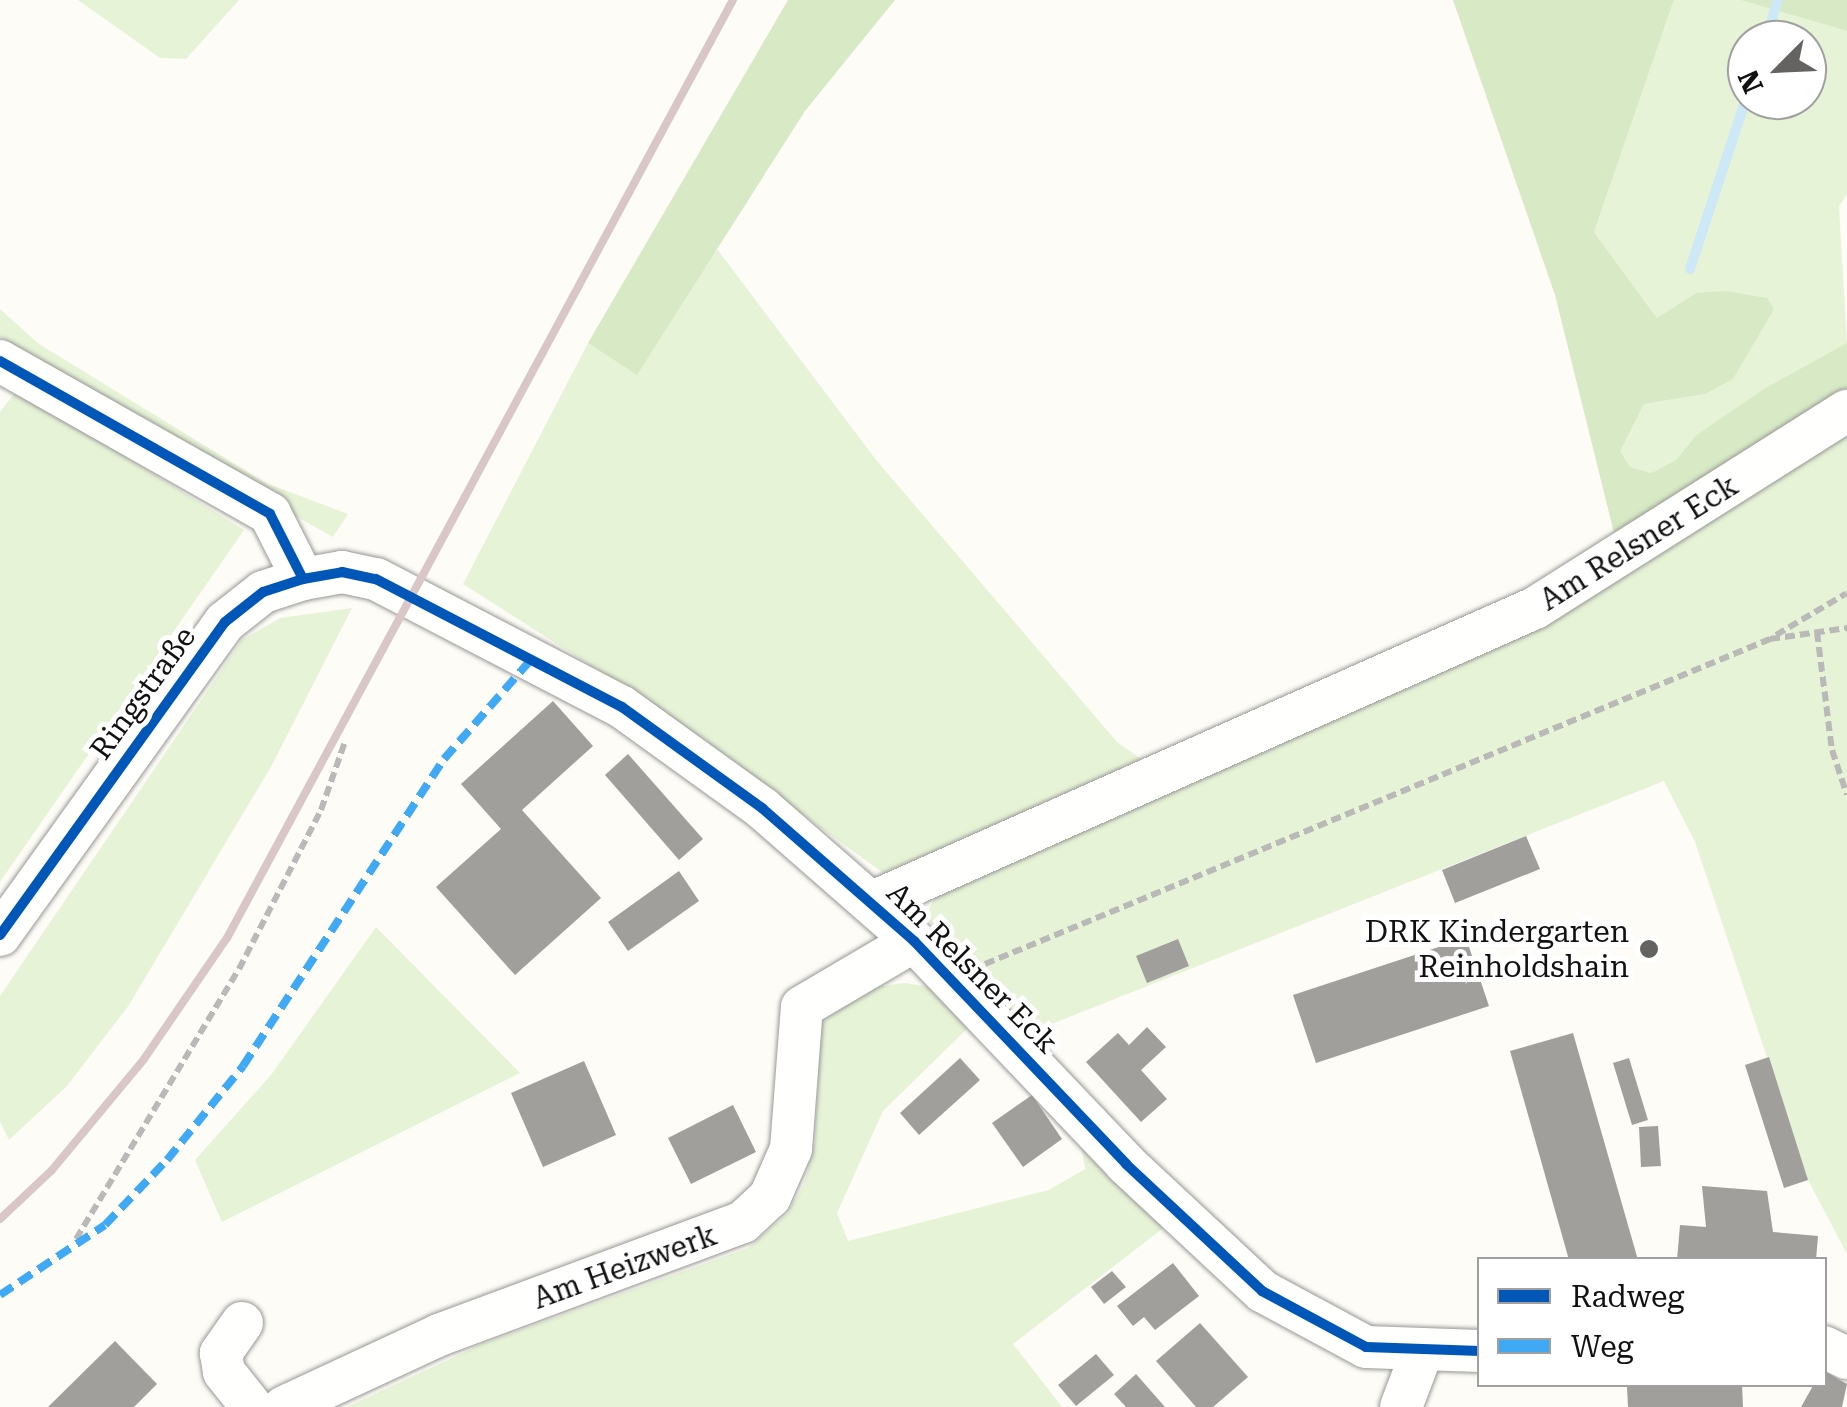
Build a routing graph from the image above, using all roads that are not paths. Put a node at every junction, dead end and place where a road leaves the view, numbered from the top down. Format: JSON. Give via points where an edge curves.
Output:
{"nodes":[{"id":1,"x":0,"y":361,"type":"edge"},
{"id":2,"x":1847,"y":411,"type":"edge"},
{"id":3,"x":303,"y":578,"type":"junction"},
{"id":4,"x":873,"y":902,"type":"junction"},
{"id":5,"x":0,"y":935,"type":"edge"},
{"id":6,"x":914,"y":941,"type":"junction"},
{"id":7,"x":242,"y":1323,"type":"dead end"},
{"id":8,"x":1423,"y":1349,"type":"junction"},
{"id":9,"x":1477,"y":1351,"type":"edge"},
{"id":10,"x":252,"y":1407,"type":"edge"},
{"id":11,"x":284,"y":1407,"type":"edge"},
{"id":12,"x":1401,"y":1407,"type":"edge"}],
"edges":[{"from":1,"to":3,"type":"street","via":[[270,514]]},
{"from":2,"to":4,"type":"street","name":"Am Relsner Eck","via":[[1535,608]]},
{"from":3,"to":4,"type":"street","name":"Am Relsner Eck","via":[[342,572],[376,579],[622,708],[762,808]]},
{"from":3,"to":5,"type":"street","name":"Ringstraße","via":[[263,592],[225,622]]},
{"from":4,"to":6,"type":"street","name":"Am Relsner Eck"},
{"from":6,"to":8,"type":"street","name":"Am Relsner Eck","via":[[1126,1164],[1262,1291],[1366,1347]]},
{"from":6,"to":11,"type":"street","name":"Am Heizwerk","via":[[784,1013],[791,1149],[770,1196],[743,1222],[439,1335]]},
{"from":7,"to":10,"type":"street","via":[[221,1353],[224,1372]]},
{"from":8,"to":9,"type":"street","name":"Am Relsner Eck"},
{"from":8,"to":12,"type":"street"}]}
